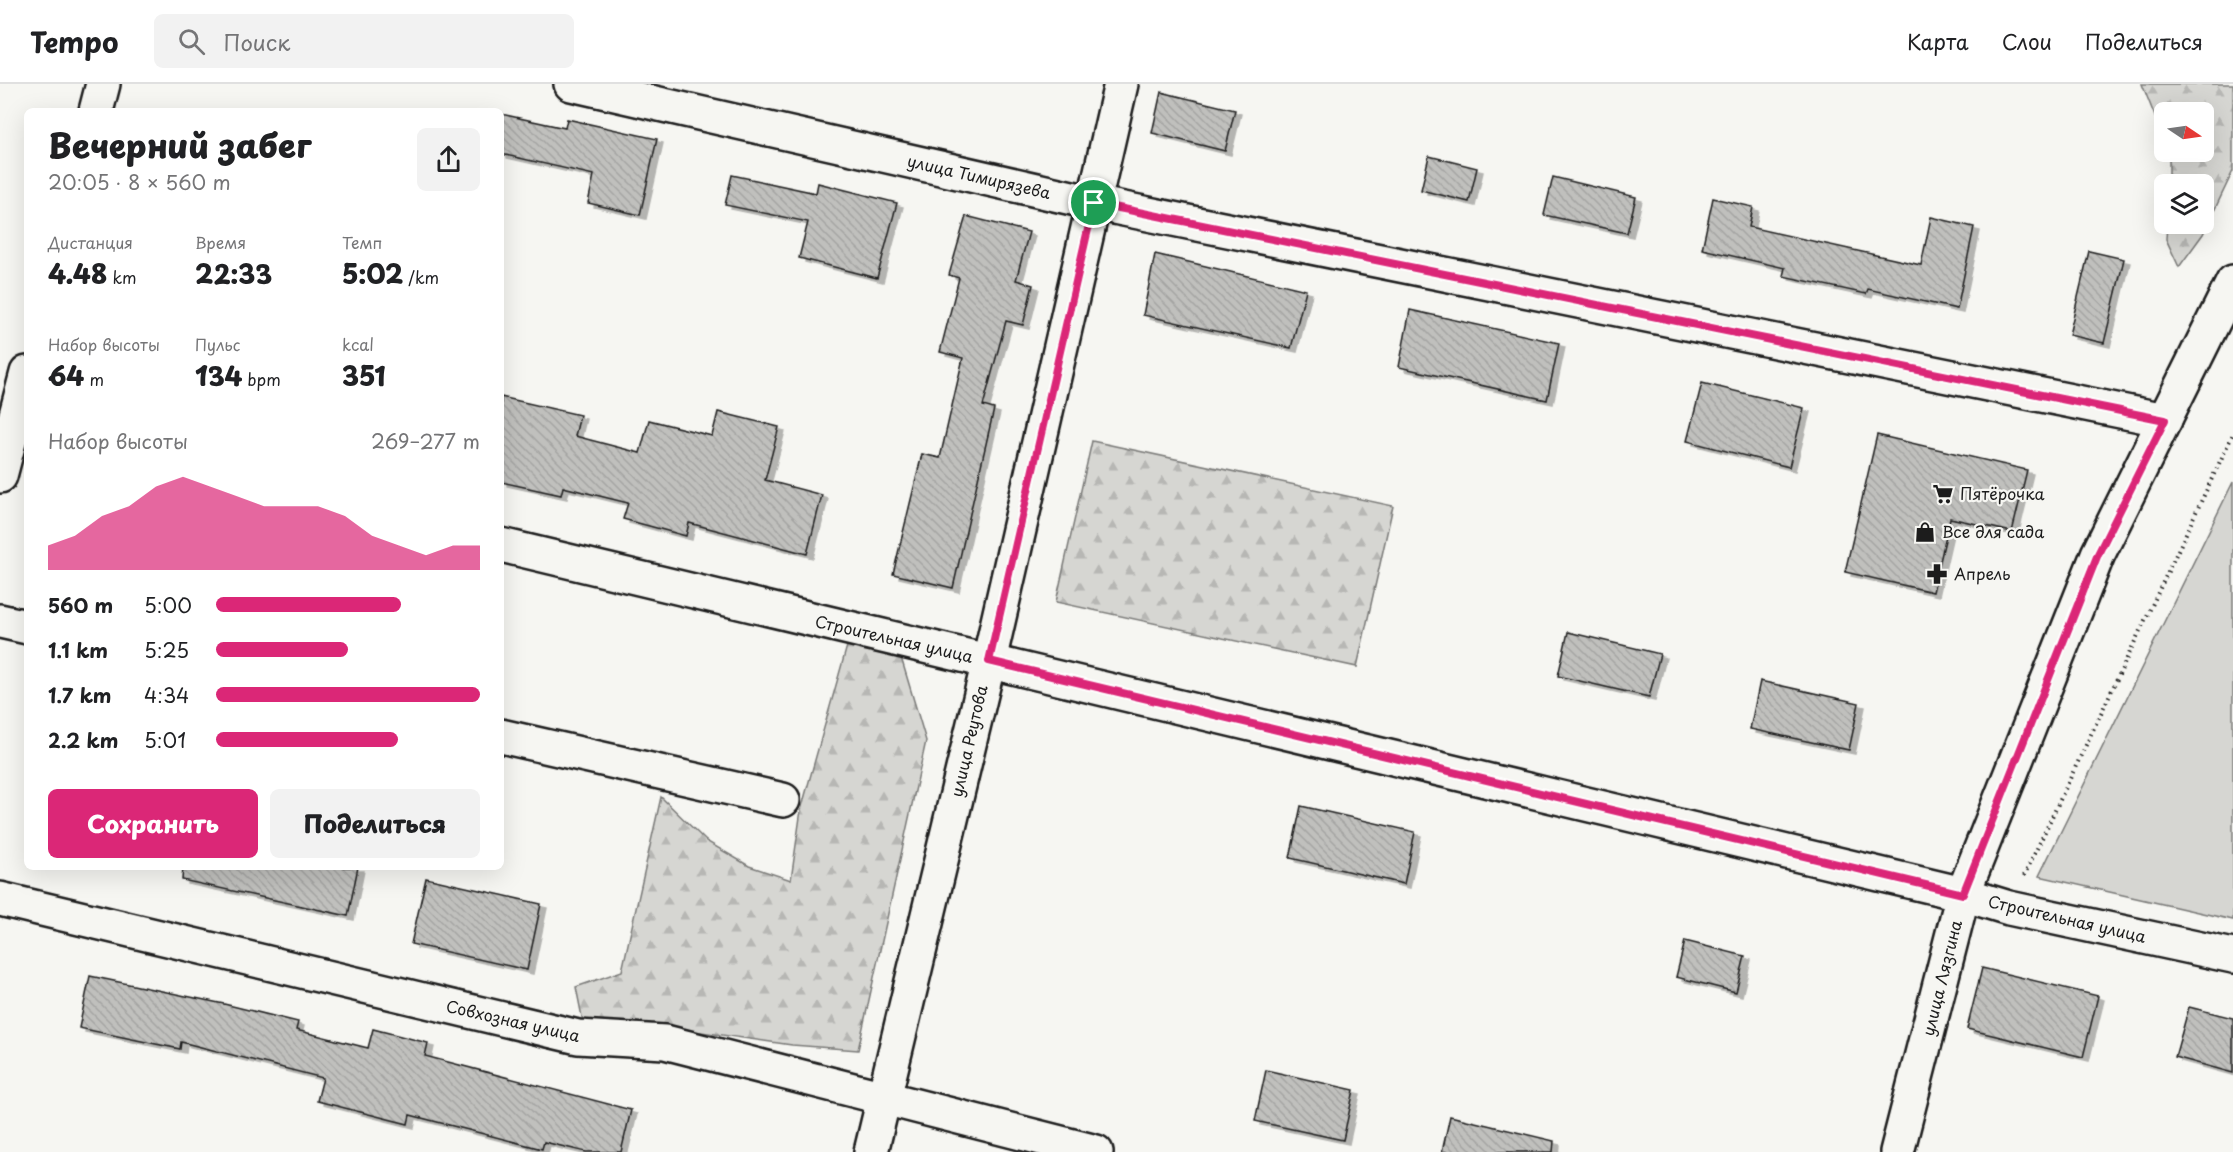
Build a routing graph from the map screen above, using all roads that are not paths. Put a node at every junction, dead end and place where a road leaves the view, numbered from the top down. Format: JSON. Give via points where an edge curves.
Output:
{"nodes":[{"id":1,"x":103,"y":84,"type":"edge"},
{"id":2,"x":571,"y":84,"type":"edge"},
{"id":3,"x":1121,"y":84,"type":"edge"},
{"id":4,"x":97,"y":108,"type":"edge"},
{"id":5,"x":1094,"y":203,"type":"junction"},
{"id":6,"x":2233,"y":282,"type":"edge"},
{"id":7,"x":24,"y":384,"type":"edge"},
{"id":8,"x":2165,"y":420,"type":"junction"},
{"id":9,"x":13,"y":430,"type":"edge"},
{"id":10,"x":0,"y":476,"type":"edge"},
{"id":11,"x":504,"y":546,"type":"edge"},
{"id":12,"x":0,"y":621,"type":"edge"},
{"id":13,"x":24,"y":626,"type":"edge"},
{"id":14,"x":989,"y":661,"type":"junction"},
{"id":15,"x":504,"y":737,"type":"edge"},
{"id":16,"x":783,"y":800,"type":"dead end"},
{"id":17,"x":1963,"y":894,"type":"junction"},
{"id":18,"x":0,"y":899,"type":"edge"},
{"id":19,"x":2233,"y":956,"type":"edge"},
{"id":20,"x":885,"y":1098,"type":"junction"},
{"id":21,"x":871,"y":1152,"type":"edge"},
{"id":22,"x":1096,"y":1152,"type":"edge"},
{"id":23,"x":1897,"y":1152,"type":"edge"}],
"edges":[{"from":1,"to":4,"type":"street"},
{"from":2,"to":5,"type":"street","name":"улица Тимирязева"},
{"from":3,"to":5,"type":"street","name":"улица Реутова"},
{"from":5,"to":8,"type":"street","name":"улица Тимирязева"},
{"from":5,"to":14,"type":"street","name":"улица Реутова"},
{"from":6,"to":8,"type":"street","name":"улица Лязгина"},
{"from":7,"to":9,"type":"street"},
{"from":8,"to":17,"type":"street","name":"улица Лязгина","via":[[2098,554]]},
{"from":9,"to":10,"type":"street"},
{"from":11,"to":14,"type":"street","name":"Строительная улица"},
{"from":12,"to":13,"type":"street"},
{"from":14,"to":17,"type":"street","name":"Строительная улица"},
{"from":14,"to":20,"type":"street","name":"улица Реутова"},
{"from":15,"to":16,"type":"street"},
{"from":17,"to":19,"type":"street","name":"Строительная улица","via":[[2009,908]]},
{"from":17,"to":23,"type":"street","name":"улица Лязгина"},
{"from":18,"to":20,"type":"street","name":"Совхозная улица","via":[[578,1037],[666,1042]]},
{"from":20,"to":21,"type":"street","name":"улица Реутова"},
{"from":20,"to":22,"type":"street","name":"Совхозная улица"}]}
